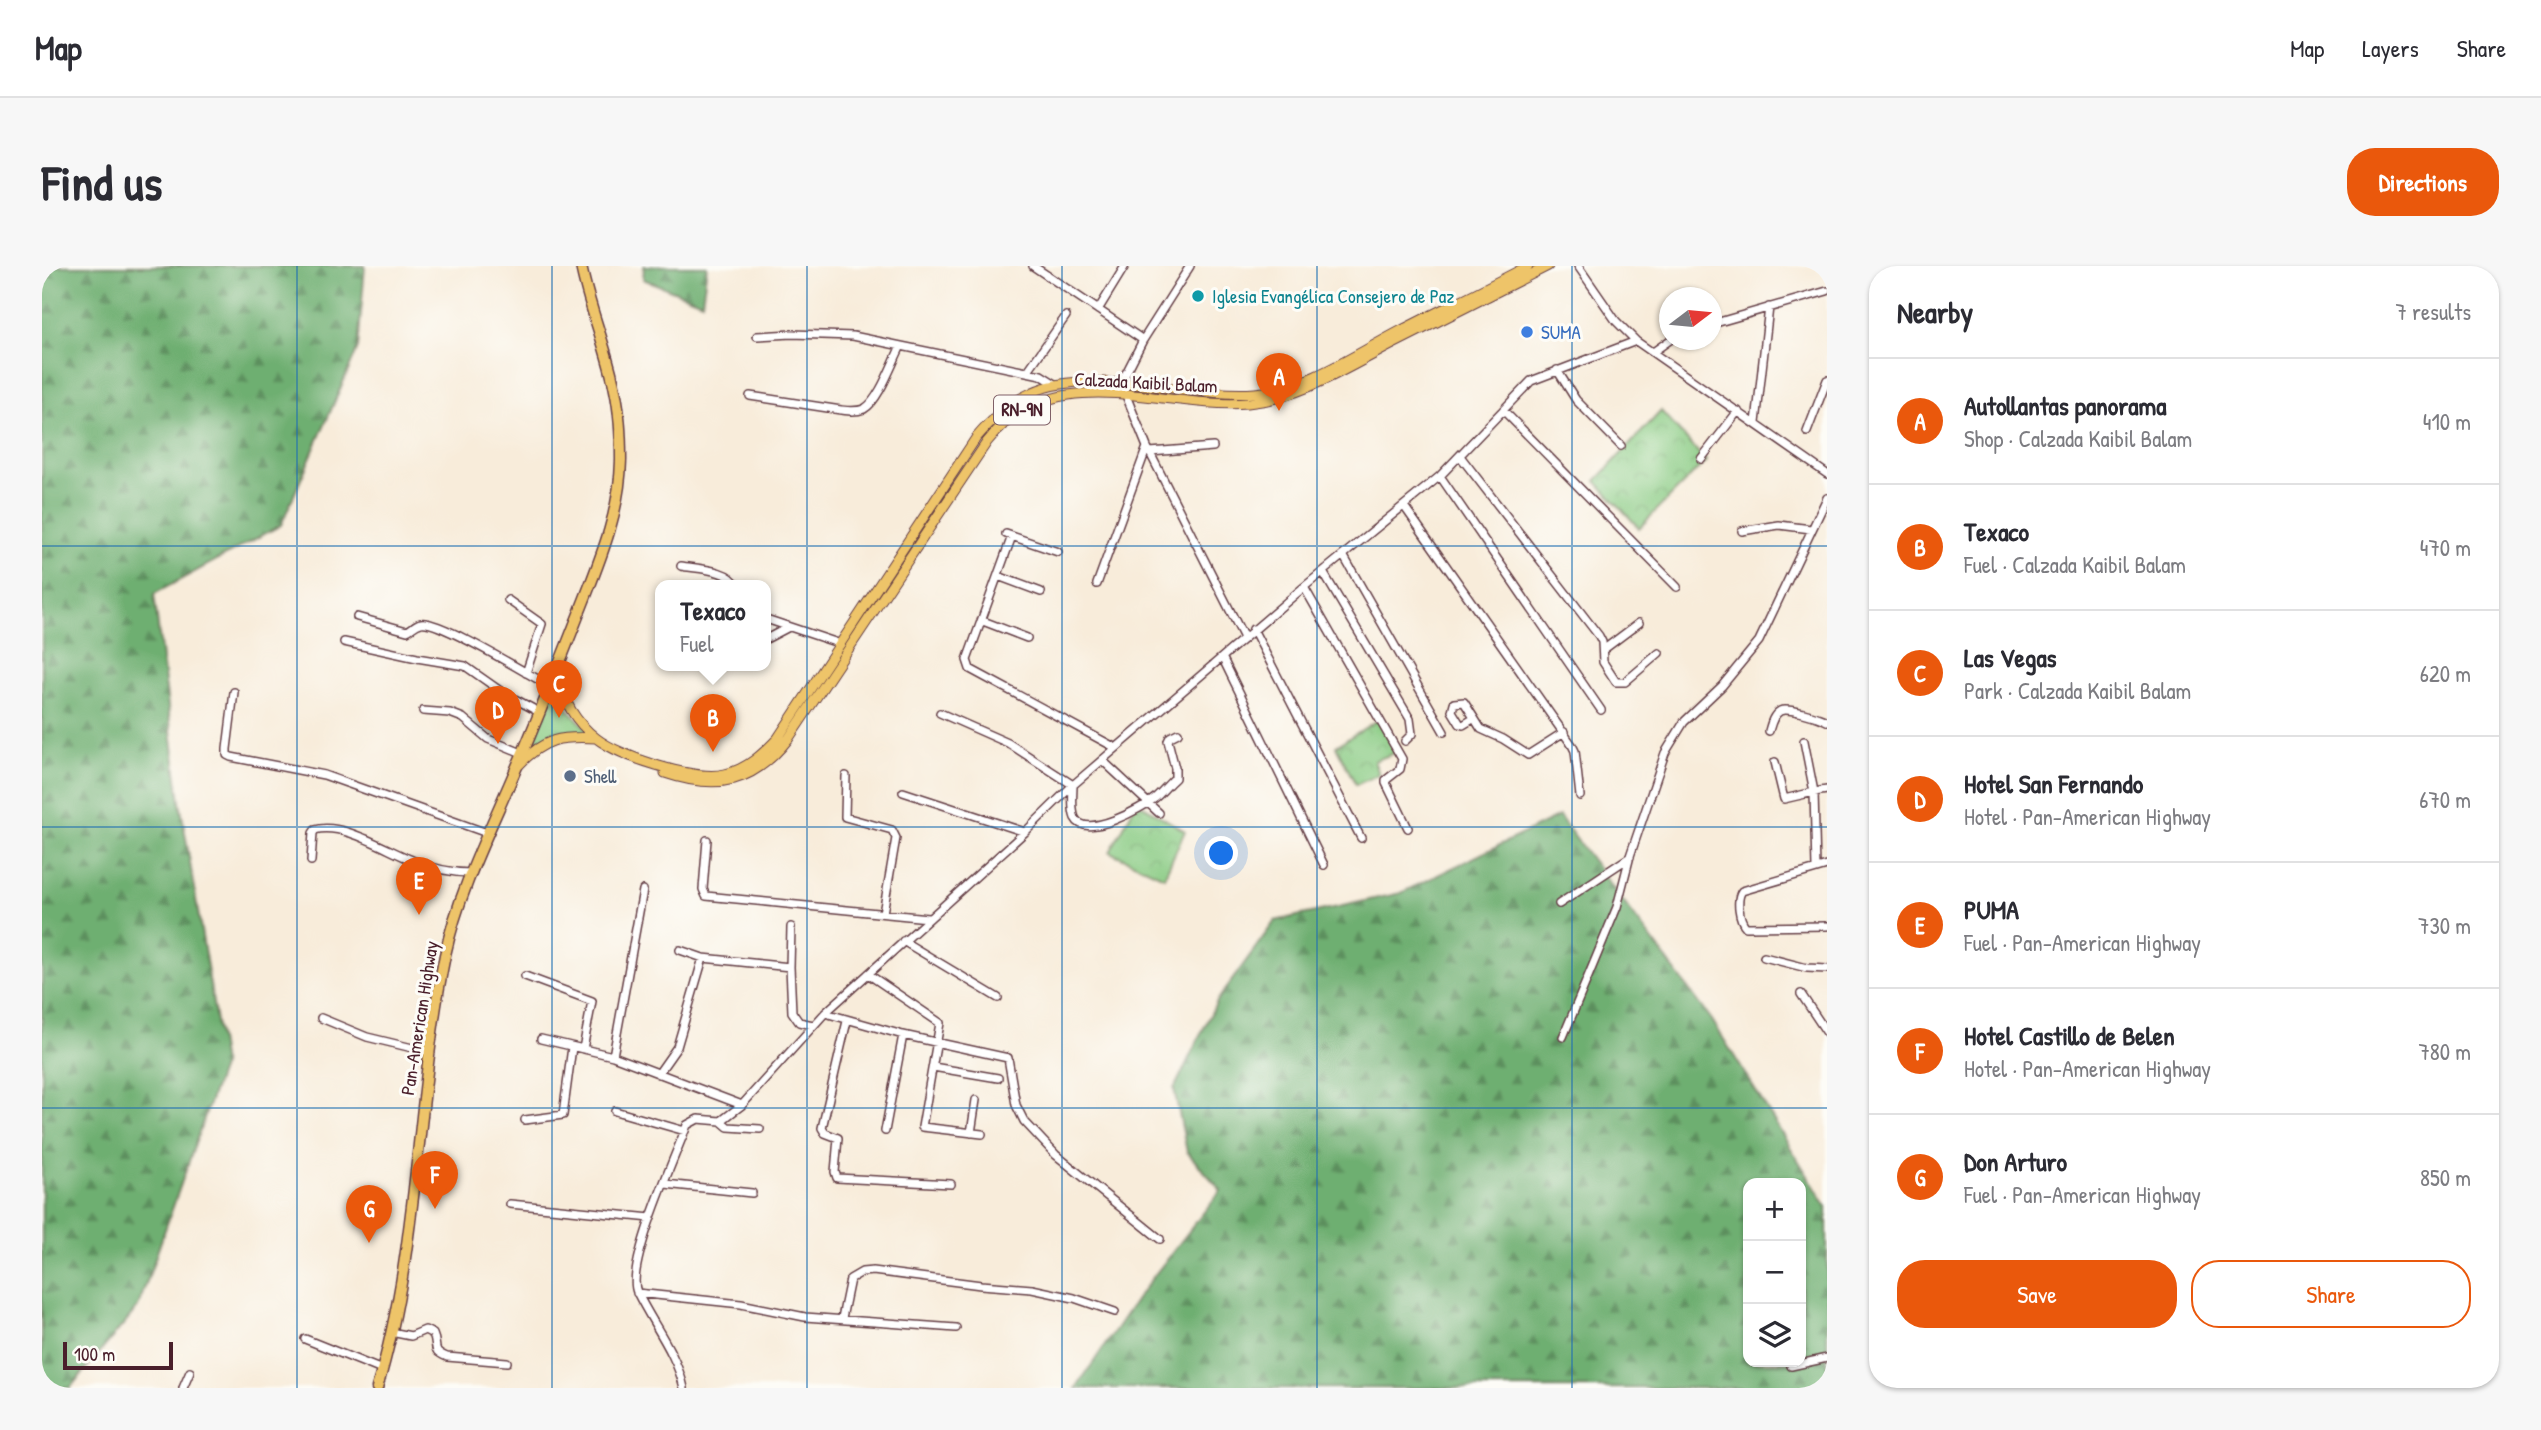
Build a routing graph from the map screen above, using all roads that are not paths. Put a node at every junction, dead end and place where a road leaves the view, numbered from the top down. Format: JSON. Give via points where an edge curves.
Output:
{"nodes":[{"id":1,"x":581,"y":266,"type":"edge"},
{"id":2,"x":1033,"y":266,"type":"edge"},
{"id":3,"x":1125,"y":266,"type":"edge"},
{"id":4,"x":1190,"y":266,"type":"edge"},
{"id":5,"x":1528,"y":266,"type":"edge"},
{"id":6,"x":1548,"y":266,"type":"edge"},
{"id":7,"x":1578,"y":266,"type":"edge"},
{"id":8,"x":1827,"y":291,"type":"edge"},
{"id":9,"x":1769,"y":307,"type":"junction"},
{"id":10,"x":1098,"y":310,"type":"junction"},
{"id":11,"x":1066,"y":316,"type":"dead end"},
{"id":12,"x":1722,"y":321,"type":"edge"},
{"id":13,"x":757,"y":336,"type":"dead end"},
{"id":14,"x":1143,"y":340,"type":"junction"},
{"id":15,"x":1636,"y":341,"type":"junction"},
{"id":16,"x":901,"y":346,"type":"junction"},
{"id":17,"x":1659,"y":348,"type":"edge"},
{"id":18,"x":1653,"y":352,"type":"junction"},
{"id":19,"x":1557,"y":370,"type":"junction"},
{"id":20,"x":1027,"y":372,"type":"junction"},
{"id":21,"x":1827,"y":380,"type":"edge"},
{"id":22,"x":1121,"y":383,"type":"junction"},
{"id":23,"x":1057,"y":385,"type":"junction"},
{"id":24,"x":1124,"y":394,"type":"junction"},
{"id":25,"x":750,"y":396,"type":"dead end"},
{"id":26,"x":1503,"y":410,"type":"junction"},
{"id":27,"x":1738,"y":411,"type":"junction"},
{"id":28,"x":1756,"y":423,"type":"junction"},
{"id":29,"x":1807,"y":432,"type":"dead end"},
{"id":30,"x":1621,"y":446,"type":"dead end"},
{"id":31,"x":1213,"y":447,"type":"dead end"},
{"id":32,"x":1148,"y":449,"type":"junction"},
{"id":33,"x":1460,"y":456,"type":"junction"},
{"id":34,"x":1701,"y":459,"type":"dead end"},
{"id":35,"x":1827,"y":474,"type":"edge"},
{"id":36,"x":1440,"y":476,"type":"junction"},
{"id":37,"x":1827,"y":498,"type":"edge"},
{"id":38,"x":1404,"y":506,"type":"junction"},
{"id":39,"x":1811,"y":529,"type":"junction"},
{"id":40,"x":1742,"y":531,"type":"dead end"},
{"id":41,"x":1058,"y":552,"type":"dead end"},
{"id":42,"x":1343,"y":555,"type":"junction"},
{"id":43,"x":681,"y":566,"type":"dead end"},
{"id":44,"x":1324,"y":572,"type":"junction"},
{"id":45,"x":998,"y":576,"type":"junction"},
{"id":46,"x":736,"y":580,"type":"edge"},
{"id":47,"x":1097,"y":584,"type":"dead end"},
{"id":48,"x":1304,"y":586,"type":"junction"},
{"id":49,"x":1677,"y":587,"type":"dead end"},
{"id":50,"x":1041,"y":592,"type":"dead end"},
{"id":51,"x":508,"y":600,"type":"dead end"},
{"id":52,"x":357,"y":617,"type":"dead end"},
{"id":53,"x":771,"y":621,"type":"edge"},
{"id":54,"x":983,"y":621,"type":"junction"},
{"id":55,"x":1639,"y":623,"type":"dead end"},
{"id":56,"x":790,"y":627,"type":"junction"},
{"id":57,"x":1253,"y":629,"type":"junction"},
{"id":58,"x":771,"y":636,"type":"edge"},
{"id":59,"x":1027,"y":638,"type":"dead end"},
{"id":60,"x":1244,"y":638,"type":"junction"},
{"id":61,"x":344,"y":642,"type":"dead end"},
{"id":62,"x":841,"y":644,"type":"junction"},
{"id":63,"x":1603,"y":650,"type":"junction"},
{"id":64,"x":1659,"y":653,"type":"dead end"},
{"id":65,"x":1223,"y":659,"type":"junction"},
{"id":66,"x":561,"y":660,"type":"junction"},
{"id":67,"x":526,"y":673,"type":"junction"},
{"id":68,"x":550,"y":686,"type":"junction"},
{"id":69,"x":234,"y":692,"type":"dead end"},
{"id":70,"x":1601,"y":710,"type":"dead end"},
{"id":71,"x":423,"y":711,"type":"dead end"},
{"id":72,"x":539,"y":712,"type":"junction"},
{"id":73,"x":940,"y":713,"type":"dead end"},
{"id":74,"x":1473,"y":719,"type":"dead end"},
{"id":75,"x":1827,"y":721,"type":"edge"},
{"id":76,"x":1769,"y":731,"type":"dead end"},
{"id":77,"x":1444,"y":732,"type":"dead end"},
{"id":78,"x":1564,"y":732,"type":"junction"},
{"id":79,"x":1178,"y":733,"type":"dead end"},
{"id":80,"x":596,"y":738,"type":"junction"},
{"id":81,"x":1405,"y":741,"type":"dead end"},
{"id":82,"x":1804,"y":741,"type":"dead end"},
{"id":83,"x":1116,"y":748,"type":"junction"},
{"id":84,"x":522,"y":753,"type":"junction"},
{"id":85,"x":1102,"y":760,"type":"junction"},
{"id":86,"x":1775,"y":762,"type":"dead end"},
{"id":87,"x":652,"y":764,"type":"junction"},
{"id":88,"x":514,"y":770,"type":"junction"},
{"id":89,"x":846,"y":776,"type":"dead end"},
{"id":90,"x":1073,"y":785,"type":"junction"},
{"id":91,"x":1827,"y":790,"type":"edge"},
{"id":92,"x":904,"y":792,"type":"dead end"},
{"id":93,"x":1814,"y":792,"type":"junction"},
{"id":94,"x":1580,"y":796,"type":"dead end"},
{"id":95,"x":1148,"y":802,"type":"junction"},
{"id":96,"x":1159,"y":813,"type":"dead end"},
{"id":97,"x":1408,"y":828,"type":"dead end"},
{"id":98,"x":1025,"y":832,"type":"junction"},
{"id":99,"x":487,"y":833,"type":"junction"},
{"id":100,"x":1361,"y":838,"type":"dead end"},
{"id":101,"x":706,"y":840,"type":"dead end"},
{"id":102,"x":1630,"y":856,"type":"junction"},
{"id":103,"x":311,"y":861,"type":"dead end"},
{"id":104,"x":1324,"y":864,"type":"dead end"},
{"id":105,"x":1827,"y":866,"type":"edge"},
{"id":106,"x":1816,"y":869,"type":"junction"},
{"id":107,"x":471,"y":873,"type":"junction"},
{"id":108,"x":643,"y":890,"type":"dead end"},
{"id":109,"x":1559,"y":904,"type":"dead end"},
{"id":110,"x":883,"y":913,"type":"junction"},
{"id":111,"x":928,"y":918,"type":"junction"},
{"id":112,"x":1827,"y":926,"type":"edge"},
{"id":113,"x":791,"y":927,"type":"dead end"},
{"id":114,"x":903,"y":941,"type":"junction"},
{"id":115,"x":680,"y":950,"type":"dead end"},
{"id":116,"x":1765,"y":957,"type":"dead end"},
{"id":117,"x":703,"y":958,"type":"junction"},
{"id":118,"x":790,"y":967,"type":"junction"},
{"id":119,"x":1827,"y":969,"type":"edge"},
{"id":120,"x":867,"y":974,"type":"junction"},
{"id":121,"x":525,"y":976,"type":"dead end"},
{"id":122,"x":1801,"y":994,"type":"dead end"},
{"id":123,"x":998,"y":998,"type":"dead end"},
{"id":124,"x":825,"y":1013,"type":"junction"},
{"id":125,"x":321,"y":1018,"type":"dead end"},
{"id":126,"x":847,"y":1021,"type":"junction"},
{"id":127,"x":813,"y":1025,"type":"junction"},
{"id":128,"x":1827,"y":1033,"type":"edge"},
{"id":129,"x":903,"y":1035,"type":"junction"},
{"id":130,"x":1563,"y":1037,"type":"dead end"},
{"id":131,"x":541,"y":1039,"type":"dead end"},
{"id":132,"x":936,"y":1043,"type":"junction"},
{"id":133,"x":572,"y":1047,"type":"junction"},
{"id":134,"x":583,"y":1049,"type":"junction"},
{"id":135,"x":429,"y":1052,"type":"junction"},
{"id":136,"x":613,"y":1056,"type":"junction"},
{"id":137,"x":933,"y":1067,"type":"junction"},
{"id":138,"x":659,"y":1074,"type":"junction"},
{"id":139,"x":998,"y":1079,"type":"dead end"},
{"id":140,"x":976,"y":1100,"type":"dead end"},
{"id":141,"x":742,"y":1105,"type":"junction"},
{"id":142,"x":615,"y":1111,"type":"dead end"},
{"id":143,"x":525,"y":1120,"type":"dead end"},
{"id":144,"x":721,"y":1121,"type":"junction"},
{"id":145,"x":760,"y":1129,"type":"dead end"},
{"id":146,"x":885,"y":1131,"type":"dead end"},
{"id":147,"x":685,"y":1132,"type":"junction"},
{"id":148,"x":971,"y":1133,"type":"junction"},
{"id":149,"x":982,"y":1134,"type":"dead end"},
{"id":150,"x":665,"y":1184,"type":"junction"},
{"id":151,"x":951,"y":1184,"type":"dead end"},
{"id":152,"x":752,"y":1193,"type":"dead end"},
{"id":153,"x":510,"y":1204,"type":"dead end"},
{"id":154,"x":651,"y":1218,"type":"junction"},
{"id":155,"x":1160,"y":1239,"type":"dead end"},
{"id":156,"x":637,"y":1293,"type":"junction"},
{"id":157,"x":1115,"y":1312,"type":"dead end"},
{"id":158,"x":842,"y":1318,"type":"junction"},
{"id":159,"x":956,"y":1328,"type":"dead end"},
{"id":160,"x":391,"y":1332,"type":"junction"},
{"id":161,"x":305,"y":1339,"type":"dead end"},
{"id":162,"x":1827,"y":1357,"type":"edge"},
{"id":163,"x":507,"y":1362,"type":"dead end"},
{"id":164,"x":1806,"y":1362,"type":"edge"},
{"id":165,"x":382,"y":1370,"type":"junction"},
{"id":166,"x":190,"y":1372,"type":"dead end"},
{"id":167,"x":183,"y":1388,"type":"edge"},
{"id":168,"x":377,"y":1388,"type":"edge"},
{"id":169,"x":684,"y":1388,"type":"edge"}],
"edges":[{"from":1,"to":66,"type":"highway","name":"Pan-American Highway","via":[[615,388],[621,461],[617,502],[604,550]]},
{"from":2,"to":10,"type":"street"},
{"from":3,"to":10,"type":"street"},
{"from":4,"to":14,"type":"street"},
{"from":5,"to":22,"type":"main road","name":"Calzada Kaibil Balam","number":"RN-9N","via":[[1289,385],[1237,393]]},
{"from":6,"to":24,"type":"main road","name":"Calzada Kaibil Balam","number":"RN-9N","via":[[1284,397],[1222,403]]},
{"from":7,"to":15,"type":"street","via":[[1616,321]]},
{"from":8,"to":9,"type":"street"},
{"from":9,"to":12,"type":"street"},
{"from":9,"to":28,"type":"street"},
{"from":10,"to":14,"type":"street"},
{"from":11,"to":20,"type":"street"},
{"from":13,"to":16,"type":"street","via":[[853,336]]},
{"from":14,"to":22,"type":"street"},
{"from":15,"to":18,"type":"street"},
{"from":15,"to":19,"type":"street"},
{"from":16,"to":20,"type":"street"},
{"from":16,"to":25,"type":"street","via":[[865,408],[841,410]]},
{"from":17,"to":18,"type":"street"},
{"from":18,"to":27,"type":"street"},
{"from":19,"to":26,"type":"street","via":[[1531,381]]},
{"from":19,"to":30,"type":"street","via":[[1576,400]]},
{"from":20,"to":23,"type":"street"},
{"from":21,"to":29,"type":"street"},
{"from":22,"to":23,"type":"main road","name":"Calzada Kaibil Balam","number":"RN-9N"},
{"from":22,"to":24,"type":"street"},
{"from":23,"to":62,"type":"main road","name":"Calzada Kaibil Balam","number":"RN-9N","via":[[1015,402],[976,438]]},
{"from":24,"to":32,"type":"street"},
{"from":24,"to":87,"type":"main road","name":"Calzada Kaibil Balam","number":"RN-9N","via":[[1053,397],[999,427],[789,738],[768,761],[736,779],[711,783],[680,778]]},
{"from":26,"to":33,"type":"street"},
{"from":26,"to":49,"type":"street"},
{"from":27,"to":28,"type":"street"},
{"from":27,"to":34,"type":"street"},
{"from":28,"to":35,"type":"street"},
{"from":31,"to":32,"type":"street"},
{"from":32,"to":47,"type":"street"},
{"from":32,"to":60,"type":"street"},
{"from":33,"to":36,"type":"street"},
{"from":33,"to":63,"type":"street","via":[[1600,636]]},
{"from":36,"to":38,"type":"street"},
{"from":36,"to":70,"type":"street"},
{"from":37,"to":39,"type":"street"},
{"from":38,"to":42,"type":"street"},
{"from":38,"to":78,"type":"street"},
{"from":39,"to":40,"type":"street","via":[[1779,525]]},
{"from":39,"to":102,"type":"street","via":[[1759,641],[1722,687],[1675,733]]},
{"from":41,"to":45,"type":"street","via":[[1009,535]]},
{"from":42,"to":44,"type":"street"},
{"from":42,"to":77,"type":"street"},
{"from":43,"to":46,"type":"street"},
{"from":44,"to":48,"type":"street"},
{"from":44,"to":81,"type":"street","via":[[1410,719],[1412,734]]},
{"from":45,"to":50,"type":"street"},
{"from":45,"to":54,"type":"street"},
{"from":48,"to":57,"type":"street"},
{"from":48,"to":97,"type":"street","via":[[1402,759],[1400,769],[1386,783]]},
{"from":51,"to":67,"type":"street","via":[[542,624]]},
{"from":52,"to":67,"type":"street","via":[[407,631],[422,622],[432,624]]},
{"from":53,"to":56,"type":"street"},
{"from":54,"to":59,"type":"street"},
{"from":54,"to":83,"type":"street","via":[[967,660],[970,669]]},
{"from":55,"to":63,"type":"street"},
{"from":56,"to":58,"type":"street"},
{"from":56,"to":62,"type":"street"},
{"from":57,"to":60,"type":"street"},
{"from":57,"to":100,"type":"street"},
{"from":60,"to":65,"type":"street"},
{"from":61,"to":72,"type":"street","via":[[465,666]]},
{"from":62,"to":87,"type":"main road","name":"Calzada Kaibil Balam","number":"RN-9N","via":[[778,738],[744,767],[704,775]]},
{"from":63,"to":64,"type":"street","via":[[1606,668],[1620,684]]},
{"from":65,"to":83,"type":"street"},
{"from":65,"to":104,"type":"street"},
{"from":66,"to":68,"type":"highway","name":"Pan-American Highway"},
{"from":66,"to":80,"type":"main road","name":"Calzada Kaibil Balam","number":"RN-9N","via":[[567,703]]},
{"from":67,"to":68,"type":"street"},
{"from":68,"to":72,"type":"highway","name":"Pan-American Highway"},
{"from":69,"to":99,"type":"street","via":[[227,755],[324,775]]},
{"from":71,"to":84,"type":"street","via":[[463,718],[488,739]]},
{"from":72,"to":84,"type":"highway","name":"Pan-American Highway"},
{"from":73,"to":90,"type":"street","via":[[1008,743]]},
{"from":74,"to":78,"type":"street","via":[[1481,729],[1528,755]]},
{"from":75,"to":76,"type":"street","via":[[1780,711]]},
{"from":78,"to":94,"type":"street","via":[[1575,751]]},
{"from":79,"to":95,"type":"street","via":[[1168,741],[1175,778]]},
{"from":80,"to":87,"type":"main road","name":"Calzada Kaibil Balam","number":"RN-9N"},
{"from":80,"to":88,"type":"main road","name":"Calzada Kaibil Balam","number":"RN-9N","via":[[549,742]]},
{"from":82,"to":93,"type":"street"},
{"from":83,"to":85,"type":"street"},
{"from":84,"to":88,"type":"highway","name":"Pan-American Highway"},
{"from":85,"to":90,"type":"street"},
{"from":85,"to":95,"type":"street"},
{"from":86,"to":93,"type":"street","via":[[1784,799]]},
{"from":88,"to":99,"type":"highway","name":"Pan-American Highway"},
{"from":89,"to":110,"type":"street","via":[[845,817],[892,830],[896,838]]},
{"from":90,"to":95,"type":"street","via":[[1075,818],[1086,826],[1120,818]]},
{"from":90,"to":98,"type":"street"},
{"from":91,"to":93,"type":"street"},
{"from":92,"to":98,"type":"street"},
{"from":93,"to":106,"type":"street"},
{"from":95,"to":96,"type":"street"},
{"from":98,"to":111,"type":"street"},
{"from":99,"to":107,"type":"highway","name":"Pan-American Highway"},
{"from":101,"to":110,"type":"street","via":[[706,896]]},
{"from":102,"to":109,"type":"street"},
{"from":102,"to":130,"type":"street","via":[[1617,907]]},
{"from":103,"to":107,"type":"street","via":[[313,833],[324,828],[443,870]]},
{"from":105,"to":106,"type":"street"},
{"from":106,"to":112,"type":"street","via":[[1739,893],[1742,922],[1746,927]]},
{"from":107,"to":135,"type":"highway","name":"Pan-American Highway","via":[[445,954]]},
{"from":108,"to":136,"type":"street"},
{"from":110,"to":111,"type":"street"},
{"from":111,"to":114,"type":"street"},
{"from":113,"to":118,"type":"street"},
{"from":114,"to":120,"type":"street"},
{"from":114,"to":123,"type":"street"},
{"from":115,"to":117,"type":"street"},
{"from":116,"to":119,"type":"street"},
{"from":117,"to":118,"type":"street"},
{"from":117,"to":138,"type":"street","via":[[677,1047]]},
{"from":118,"to":127,"type":"street","via":[[792,1012],[799,1021]]},
{"from":120,"to":124,"type":"street"},
{"from":120,"to":132,"type":"street","via":[[940,1023]]},
{"from":121,"to":134,"type":"street","via":[[592,1001]]},
{"from":122,"to":128,"type":"street"},
{"from":124,"to":126,"type":"street"},
{"from":124,"to":127,"type":"street"},
{"from":125,"to":135,"type":"street","via":[[367,1037]]},
{"from":126,"to":129,"type":"street"},
{"from":126,"to":151,"type":"street","via":[[822,1125],[825,1133],[838,1139],[837,1178]]},
{"from":127,"to":141,"type":"street"},
{"from":129,"to":132,"type":"street"},
{"from":129,"to":146,"type":"street"},
{"from":131,"to":133,"type":"street"},
{"from":132,"to":137,"type":"street"},
{"from":132,"to":155,"type":"street","via":[[1008,1058],[1016,1105],[1024,1121],[1056,1156]]},
{"from":133,"to":134,"type":"street"},
{"from":133,"to":143,"type":"street","via":[[563,1115]]},
{"from":134,"to":136,"type":"street"},
{"from":135,"to":160,"type":"highway","name":"Pan-American Highway"},
{"from":136,"to":138,"type":"street"},
{"from":137,"to":139,"type":"street"},
{"from":137,"to":148,"type":"street","via":[[922,1127]]},
{"from":138,"to":141,"type":"street"},
{"from":140,"to":148,"type":"street"},
{"from":141,"to":144,"type":"street"},
{"from":142,"to":147,"type":"street"},
{"from":144,"to":145,"type":"street","via":[[728,1127]]},
{"from":144,"to":147,"type":"street","via":[[698,1119],[687,1125]]},
{"from":147,"to":150,"type":"street"},
{"from":148,"to":149,"type":"street"},
{"from":150,"to":152,"type":"street"},
{"from":150,"to":154,"type":"street"},
{"from":153,"to":154,"type":"street"},
{"from":154,"to":156,"type":"street","via":[[635,1271]]},
{"from":156,"to":158,"type":"street"},
{"from":156,"to":169,"type":"street","via":[[666,1341]]},
{"from":157,"to":158,"type":"street","via":[[1032,1289],[873,1271],[849,1279]]},
{"from":158,"to":159,"type":"street"},
{"from":160,"to":163,"type":"street","via":[[411,1336],[425,1330],[433,1334],[439,1354]]},
{"from":160,"to":165,"type":"highway","name":"Pan-American Highway"},
{"from":161,"to":165,"type":"street"},
{"from":162,"to":164,"type":"street"},
{"from":165,"to":168,"type":"highway","name":"Pan-American Highway"},
{"from":166,"to":167,"type":"street"}]}
